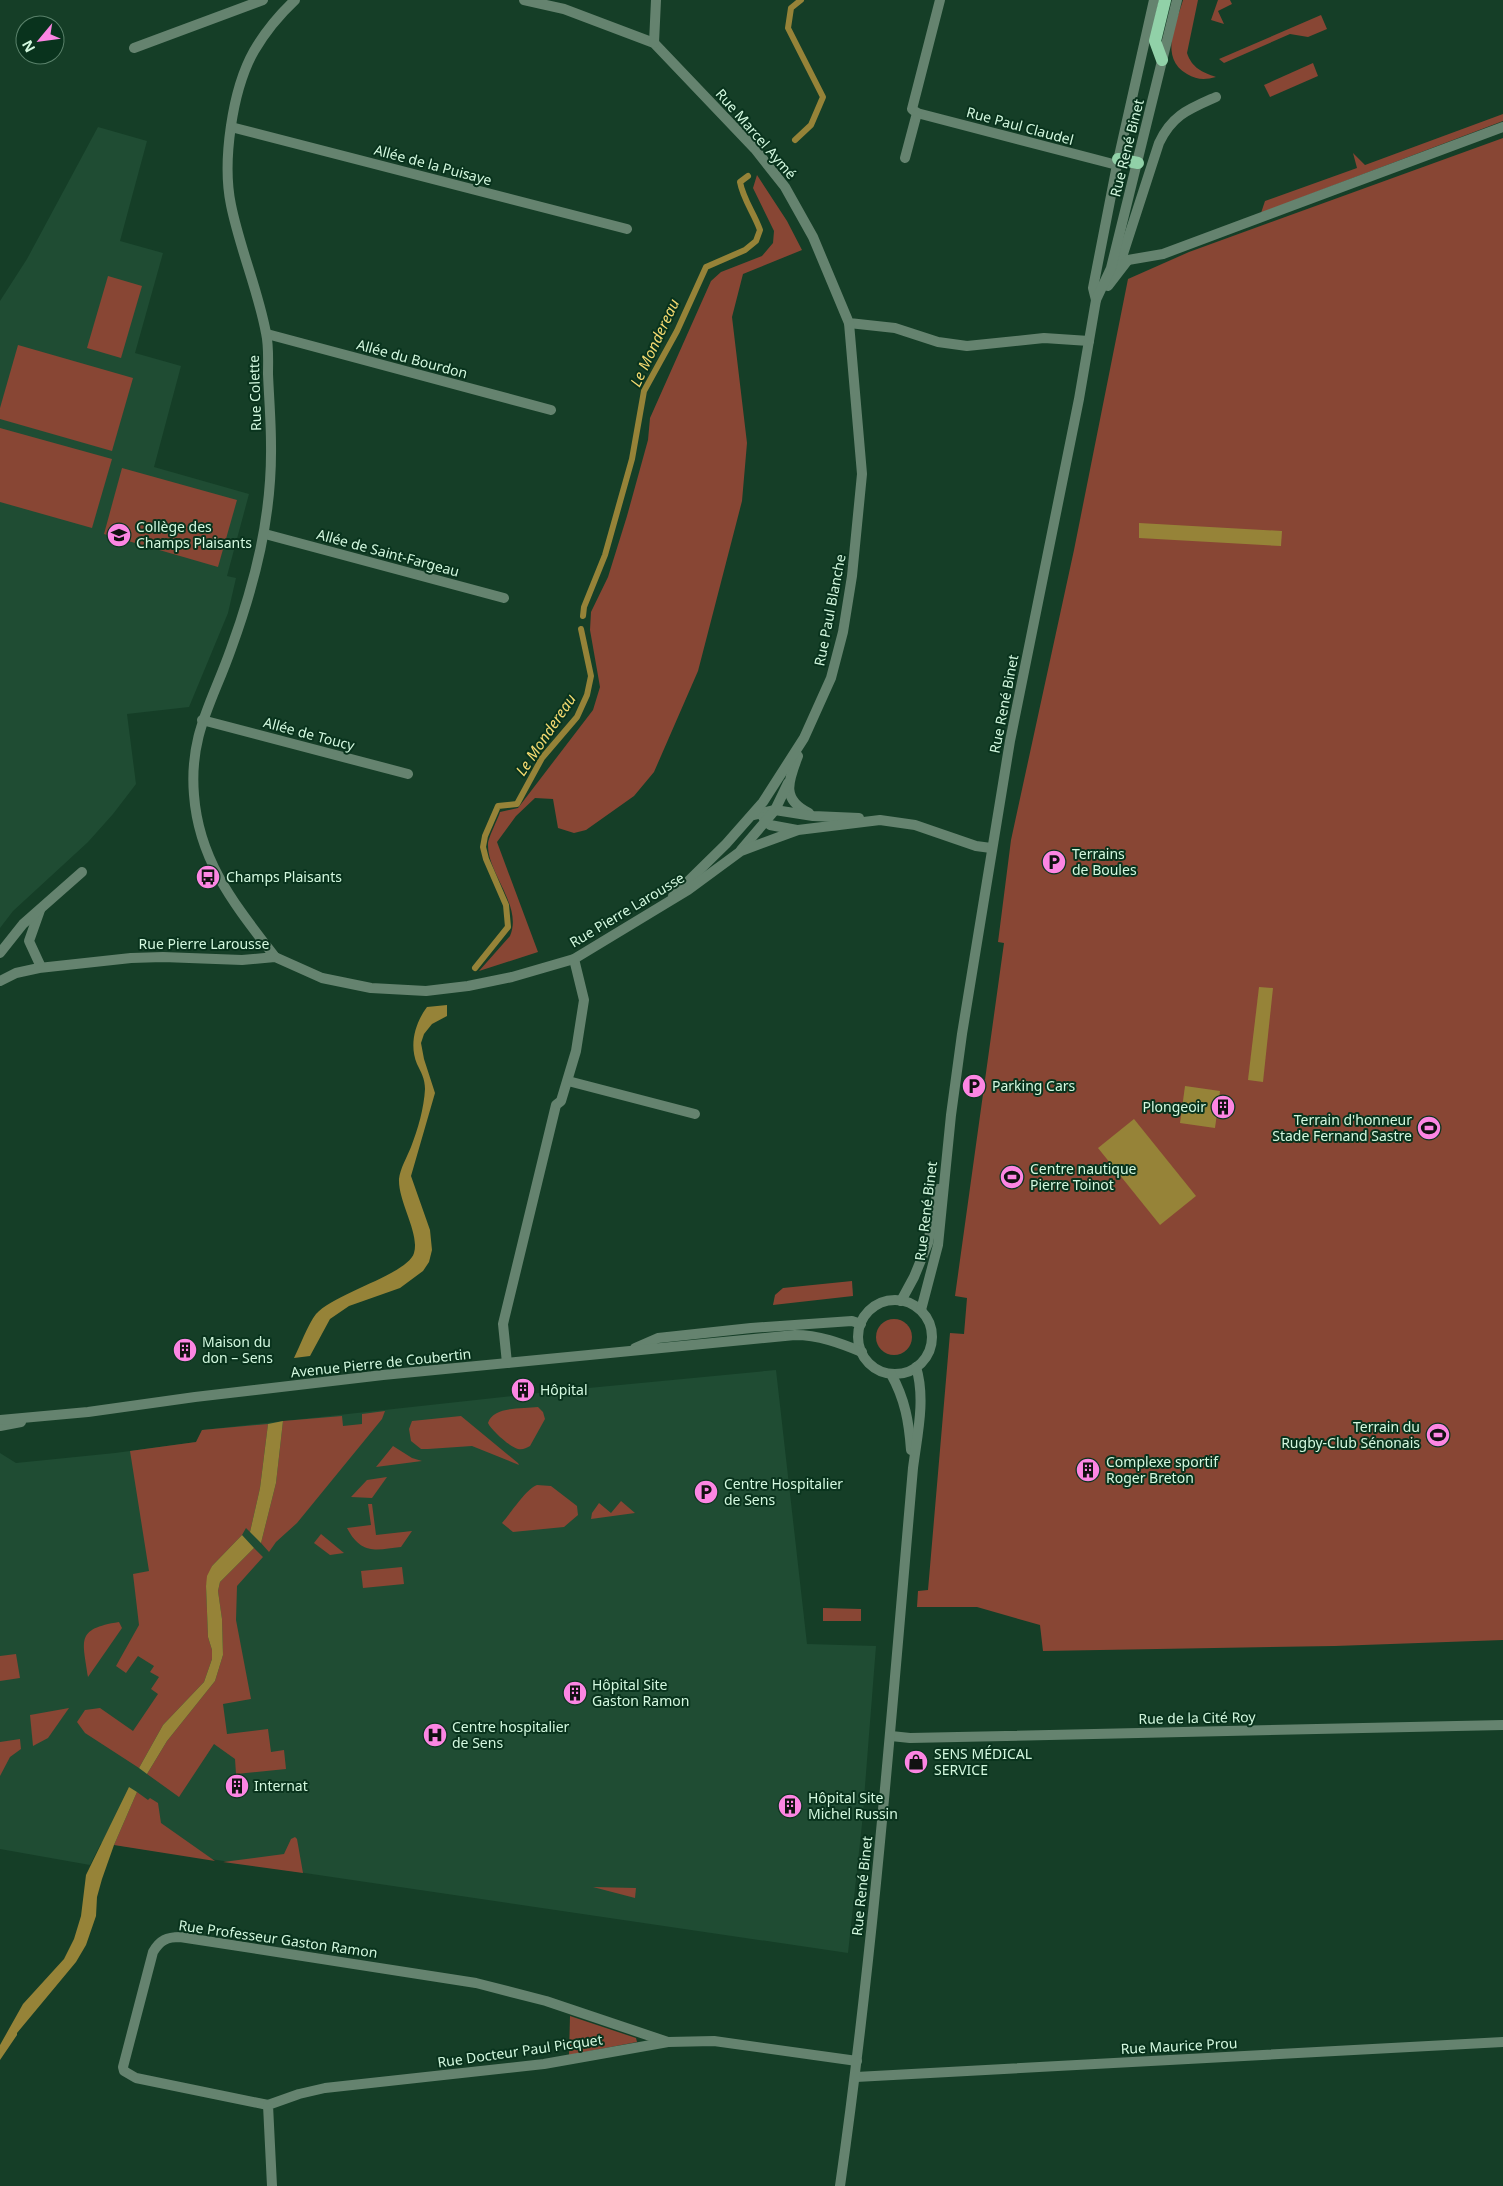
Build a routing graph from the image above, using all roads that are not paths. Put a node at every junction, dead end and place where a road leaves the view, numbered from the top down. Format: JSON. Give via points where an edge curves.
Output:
{"nodes":[{"id":1,"x":263,"y":0,"type":"edge"},
{"id":2,"x":295,"y":0,"type":"edge"},
{"id":3,"x":524,"y":0,"type":"edge"},
{"id":4,"x":656,"y":0,"type":"edge"},
{"id":5,"x":940,"y":0,"type":"edge"},
{"id":6,"x":1154,"y":0,"type":"edge"},
{"id":7,"x":1165,"y":0,"type":"edge"},
{"id":8,"x":1177,"y":0,"type":"edge"},
{"id":9,"x":654,"y":43,"type":"junction"},
{"id":10,"x":134,"y":48,"type":"dead end"},
{"id":11,"x":1162,"y":60,"type":"junction"},
{"id":12,"x":1216,"y":97,"type":"dead end"},
{"id":13,"x":917,"y":113,"type":"junction"},
{"id":14,"x":231,"y":127,"type":"junction"},
{"id":15,"x":1503,"y":127,"type":"edge"},
{"id":16,"x":905,"y":158,"type":"dead end"},
{"id":17,"x":1118,"y":162,"type":"junction"},
{"id":18,"x":1138,"y":163,"type":"junction"},
{"id":19,"x":627,"y":229,"type":"dead end"},
{"id":20,"x":1111,"y":268,"type":"junction"},
{"id":21,"x":1096,"y":300,"type":"junction"},
{"id":22,"x":849,"y":323,"type":"junction"},
{"id":23,"x":267,"y":334,"type":"junction"},
{"id":24,"x":1089,"y":341,"type":"junction"},
{"id":25,"x":551,"y":410,"type":"dead end"},
{"id":26,"x":265,"y":534,"type":"junction"},
{"id":27,"x":504,"y":598,"type":"dead end"},
{"id":28,"x":202,"y":720,"type":"junction"},
{"id":29,"x":804,"y":738,"type":"junction"},
{"id":30,"x":408,"y":774,"type":"dead end"},
{"id":31,"x":789,"y":781,"type":"junction"},
{"id":32,"x":775,"y":810,"type":"junction"},
{"id":33,"x":760,"y":816,"type":"junction"},
{"id":34,"x":813,"y":816,"type":"junction"},
{"id":35,"x":880,"y":820,"type":"junction"},
{"id":36,"x":798,"y":830,"type":"junction"},
{"id":37,"x":991,"y":848,"type":"junction"},
{"id":38,"x":741,"y":851,"type":"junction"},
{"id":39,"x":82,"y":872,"type":"dead end"},
{"id":40,"x":664,"y":906,"type":"junction"},
{"id":41,"x":40,"y":910,"type":"junction"},
{"id":42,"x":0,"y":953,"type":"edge"},
{"id":43,"x":275,"y":957,"type":"junction"},
{"id":44,"x":574,"y":959,"type":"junction"},
{"id":45,"x":40,"y":968,"type":"junction"},
{"id":46,"x":0,"y":981,"type":"edge"},
{"id":47,"x":568,"y":1081,"type":"junction"},
{"id":48,"x":695,"y":1114,"type":"dead end"},
{"id":49,"x":951,"y":1115,"type":"junction"},
{"id":50,"x":902,"y":1301,"type":"junction"},
{"id":51,"x":921,"y":1310,"type":"junction"},
{"id":52,"x":861,"y":1324,"type":"junction"},
{"id":53,"x":624,"y":1352,"type":"junction"},
{"id":54,"x":862,"y":1352,"type":"junction"},
{"id":55,"x":507,"y":1363,"type":"junction"},
{"id":56,"x":916,"y":1368,"type":"junction"},
{"id":57,"x":891,"y":1374,"type":"junction"},
{"id":58,"x":52,"y":1416,"type":"junction"},
{"id":59,"x":0,"y":1420,"type":"edge"},
{"id":60,"x":0,"y":1426,"type":"edge"},
{"id":61,"x":913,"y":1468,"type":"junction"},
{"id":62,"x":1503,"y":1725,"type":"edge"},
{"id":63,"x":891,"y":1736,"type":"junction"},
{"id":64,"x":668,"y":2042,"type":"junction"},
{"id":65,"x":1503,"y":2042,"type":"edge"},
{"id":66,"x":857,"y":2061,"type":"junction"},
{"id":67,"x":856,"y":2077,"type":"junction"},
{"id":68,"x":268,"y":2105,"type":"junction"},
{"id":69,"x":272,"y":2186,"type":"edge"},
{"id":70,"x":840,"y":2186,"type":"edge"}],
"edges":[{"from":1,"to":10,"type":"street"},
{"from":2,"to":14,"type":"street","name":"Rue Colette","via":[[277,17],[254,52],[243,77]]},
{"from":3,"to":9,"type":"street","name":"Rue Marcel Aymé","via":[[564,9]]},
{"from":4,"to":9,"type":"street"},
{"from":5,"to":13,"type":"street","via":[[912,109]]},
{"from":6,"to":17,"type":"street","name":"Rue René Binet"},
{"from":7,"to":11,"type":"main road","via":[[1155,41]]},
{"from":8,"to":11,"type":"street","name":"Rue René Binet"},
{"from":9,"to":22,"type":"street","name":"Rue Marcel Aymé","via":[[755,149],[785,187],[814,237]]},
{"from":11,"to":18,"type":"street","name":"Rue René Binet"},
{"from":12,"to":20,"type":"street","via":[[1184,112],[1165,131],[1123,254]]},
{"from":13,"to":16,"type":"street"},
{"from":13,"to":17,"type":"street","name":"Rue Paul Claudel"},
{"from":14,"to":19,"type":"street","name":"Allée de la Puisaye"},
{"from":14,"to":23,"type":"street","name":"Rue Colette","via":[[227,171],[231,204]]},
{"from":15,"to":21,"type":"street","via":[[1163,254],[1128,260]]},
{"from":17,"to":18,"type":"main road"},
{"from":17,"to":21,"type":"street","name":"Rue René Binet","via":[[1093,288]]},
{"from":18,"to":20,"type":"street","name":"Rue René Binet"},
{"from":20,"to":21,"type":"street","name":"Rue René Binet"},
{"from":21,"to":24,"type":"street","name":"Rue René Binet"},
{"from":22,"to":24,"type":"street","via":[[895,328],[938,342],[967,346],[1044,338]]},
{"from":22,"to":29,"type":"street","name":"Rue Paul Blanche","via":[[862,474],[854,558],[831,678]]},
{"from":23,"to":25,"type":"street","name":"Allée du Bourdon"},
{"from":23,"to":26,"type":"street","name":"Rue Colette","via":[[271,448]]},
{"from":24,"to":37,"type":"street","name":"Rue René Binet"},
{"from":26,"to":27,"type":"street","name":"Allée de Saint-Fargeau"},
{"from":26,"to":28,"type":"street","name":"Rue Colette","via":[[241,620]]},
{"from":28,"to":30,"type":"street","name":"Allée de Toucy"},
{"from":28,"to":43,"type":"street","name":"Rue Colette","via":[[192,766],[197,819],[206,850],[225,891]]},
{"from":29,"to":31,"type":"street"},
{"from":29,"to":33,"type":"street","name":"Rue Paul Blanche","via":[[763,802]]},
{"from":31,"to":32,"type":"street"},
{"from":31,"to":34,"type":"street","via":[[793,802]]},
{"from":32,"to":33,"type":"street"},
{"from":32,"to":34,"type":"street"},
{"from":33,"to":36,"type":"street","via":[[776,827]]},
{"from":33,"to":38,"type":"street"},
{"from":33,"to":40,"type":"street","via":[[726,844]]},
{"from":34,"to":35,"type":"street"},
{"from":35,"to":36,"type":"street","name":"Rue Pierre Larousse"},
{"from":35,"to":37,"type":"street","name":"Rue Pierre Larousse","via":[[915,825]]},
{"from":36,"to":38,"type":"street","name":"Rue Pierre Larousse"},
{"from":37,"to":49,"type":"street","name":"Rue René Binet"},
{"from":38,"to":40,"type":"street","name":"Rue Pierre Larousse"},
{"from":39,"to":41,"type":"street"},
{"from":40,"to":44,"type":"street","name":"Rue Pierre Larousse"},
{"from":41,"to":42,"type":"street","via":[[23,924]]},
{"from":41,"to":45,"type":"street","via":[[29,941]]},
{"from":43,"to":44,"type":"street","name":"Rue Pierre Larousse","via":[[322,978],[371,988],[426,991],[512,977]]},
{"from":43,"to":45,"type":"street","name":"Rue Pierre Larousse","via":[[242,960],[131,958]]},
{"from":44,"to":47,"type":"street","via":[[584,1000]]},
{"from":45,"to":46,"type":"street","name":"Rue Pierre Larousse","via":[[16,973]]},
{"from":47,"to":48,"type":"street"},
{"from":47,"to":55,"type":"street","via":[[556,1106],[503,1324]]},
{"from":49,"to":50,"type":"street","name":"Rue René Binet","via":[[928,1242]]},
{"from":49,"to":51,"type":"street","name":"Rue René Binet","via":[[938,1245]]},
{"from":50,"to":51,"type":"street"},
{"from":50,"to":52,"type":"street","via":[[882,1303],[869,1312]]},
{"from":51,"to":56,"type":"street","via":[[930,1326],[931,1344]]},
{"from":52,"to":53,"type":"street","name":"Avenue Pierre de Coubertin","via":[[833,1322],[658,1338]]},
{"from":52,"to":54,"type":"street"},
{"from":53,"to":54,"type":"street","name":"Avenue Pierre de Coubertin","via":[[795,1335],[830,1340]]},
{"from":53,"to":55,"type":"street","name":"Avenue Pierre de Coubertin"},
{"from":54,"to":57,"type":"street","via":[[873,1367]]},
{"from":55,"to":58,"type":"street","name":"Avenue Pierre de Coubertin"},
{"from":56,"to":57,"type":"street"},
{"from":56,"to":61,"type":"street","name":"Rue René Binet","via":[[920,1397]]},
{"from":57,"to":61,"type":"street","name":"Rue René Binet","via":[[909,1420]]},
{"from":58,"to":59,"type":"street","name":"Avenue Pierre de Coubertin"},
{"from":58,"to":60,"type":"street","name":"Avenue Pierre de Coubertin"},
{"from":61,"to":63,"type":"street","name":"Rue René Binet"},
{"from":62,"to":63,"type":"street","name":"Rue de la Cité Roy"},
{"from":63,"to":66,"type":"street","name":"Rue René Binet"},
{"from":64,"to":66,"type":"street","name":"Rue Docteur Paul Picquet","via":[[714,2041]]},
{"from":64,"to":68,"type":"street","name":"Rue Docteur Paul Picquet","via":[[544,2064],[325,2088]]},
{"from":64,"to":68,"type":"street","name":"Rue Professeur Gaston Ramon","via":[[546,2001],[476,1983],[180,1937],[162,1940],[153,1952],[124,2071],[136,2078]]},
{"from":65,"to":67,"type":"street","name":"Rue Maurice Prou"},
{"from":66,"to":67,"type":"street","name":"Rue René Binet"},
{"from":67,"to":70,"type":"street","name":"Rue René Binet"},
{"from":68,"to":69,"type":"street"}]}
